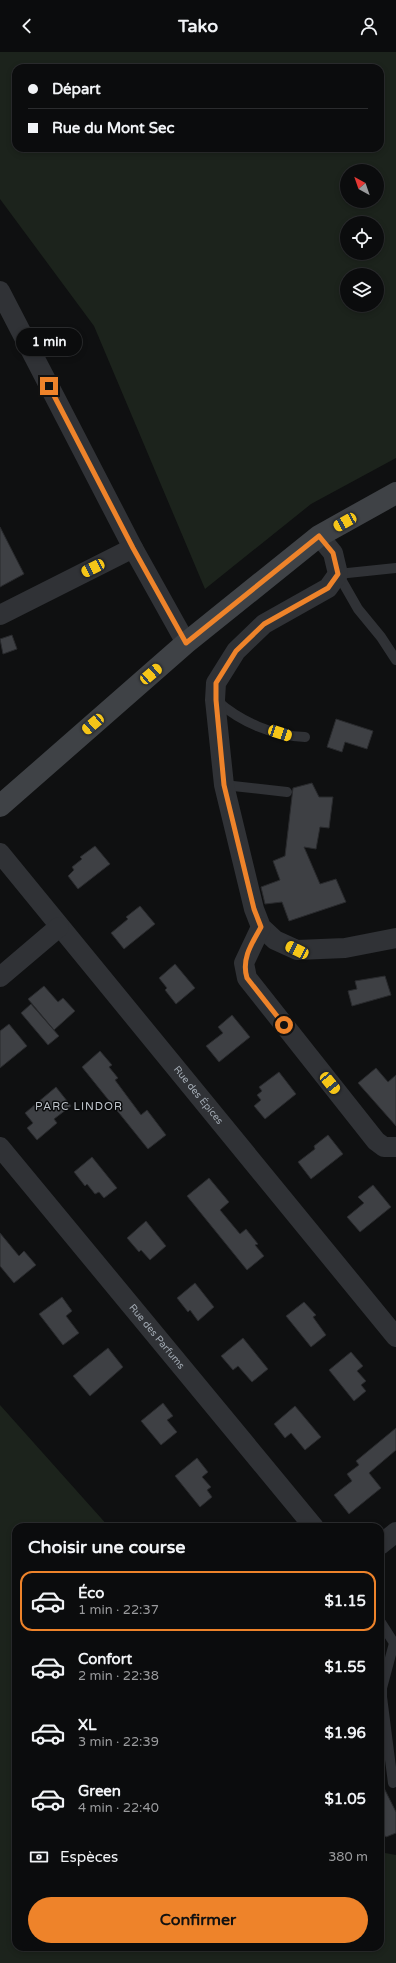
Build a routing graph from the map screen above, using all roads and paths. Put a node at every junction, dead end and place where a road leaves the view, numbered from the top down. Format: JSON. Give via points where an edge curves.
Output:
{"nodes":[{"id":1,"x":0,"y":291,"type":"edge"},
{"id":2,"x":396,"y":493,"type":"edge"},
{"id":3,"x":319,"y":536,"type":"junction"},
{"id":4,"x":133,"y":548,"type":"junction"},
{"id":5,"x":396,"y":568,"type":"edge"},
{"id":6,"x":338,"y":574,"type":"junction"},
{"id":7,"x":0,"y":615,"type":"edge"},
{"id":8,"x":186,"y":643,"type":"junction"},
{"id":9,"x":396,"y":660,"type":"edge"},
{"id":10,"x":216,"y":700,"type":"junction"},
{"id":11,"x":306,"y":737,"type":"dead end"},
{"id":12,"x":224,"y":785,"type":"junction"},
{"id":13,"x":287,"y":792,"type":"dead end"},
{"id":14,"x":0,"y":806,"type":"edge"},
{"id":15,"x":0,"y":853,"type":"edge"},
{"id":16,"x":59,"y":927,"type":"junction"},
{"id":17,"x":261,"y":927,"type":"junction"},
{"id":18,"x":396,"y":938,"type":"edge"},
{"id":19,"x":0,"y":977,"type":"edge"},
{"id":20,"x":0,"y":1147,"type":"edge"},
{"id":21,"x":396,"y":1147,"type":"edge"},
{"id":22,"x":396,"y":1337,"type":"edge"},
{"id":23,"x":311,"y":1523,"type":"edge"},
{"id":24,"x":396,"y":1532,"type":"edge"},
{"id":25,"x":384,"y":1542,"type":"edge"},
{"id":26,"x":384,"y":1626,"type":"edge"},
{"id":27,"x":395,"y":1643,"type":"edge"},
{"id":28,"x":384,"y":1684,"type":"edge"},
{"id":29,"x":384,"y":1708,"type":"edge"},
{"id":30,"x":393,"y":1782,"type":"dead end"}],
"edges":[{"from":1,"to":4,"type":"street"},
{"from":2,"to":3,"type":"street"},
{"from":3,"to":6,"type":"street","via":[[333,553]]},
{"from":3,"to":8,"type":"street"},
{"from":4,"to":7,"type":"street"},
{"from":4,"to":8,"type":"street"},
{"from":5,"to":6,"type":"lane"},
{"from":6,"to":9,"type":"lane","via":[[358,609],[382,637]]},
{"from":6,"to":10,"type":"street","via":[[328,588],[264,624],[236,651],[216,683]]},
{"from":8,"to":14,"type":"street"},
{"from":10,"to":11,"type":"lane","via":[[232,714],[247,722],[291,736]]},
{"from":10,"to":12,"type":"street"},
{"from":12,"to":13,"type":"lane"},
{"from":12,"to":17,"type":"street","via":[[254,909]]},
{"from":15,"to":16,"type":"street","name":"Rue des Épices"},
{"from":16,"to":19,"type":"street"},
{"from":16,"to":22,"type":"street","name":"Rue des Épices"},
{"from":17,"to":18,"type":"street","via":[[275,940],[297,950],[345,948]]},
{"from":17,"to":21,"type":"street","via":[[244,963],[247,978],[376,1141],[384,1147]]},
{"from":20,"to":23,"type":"street","name":"Rue des Parfums"},
{"from":24,"to":25,"type":"street"},
{"from":26,"to":27,"type":"lane"},
{"from":27,"to":28,"type":"lane"},
{"from":29,"to":30,"type":"lane"}]}
